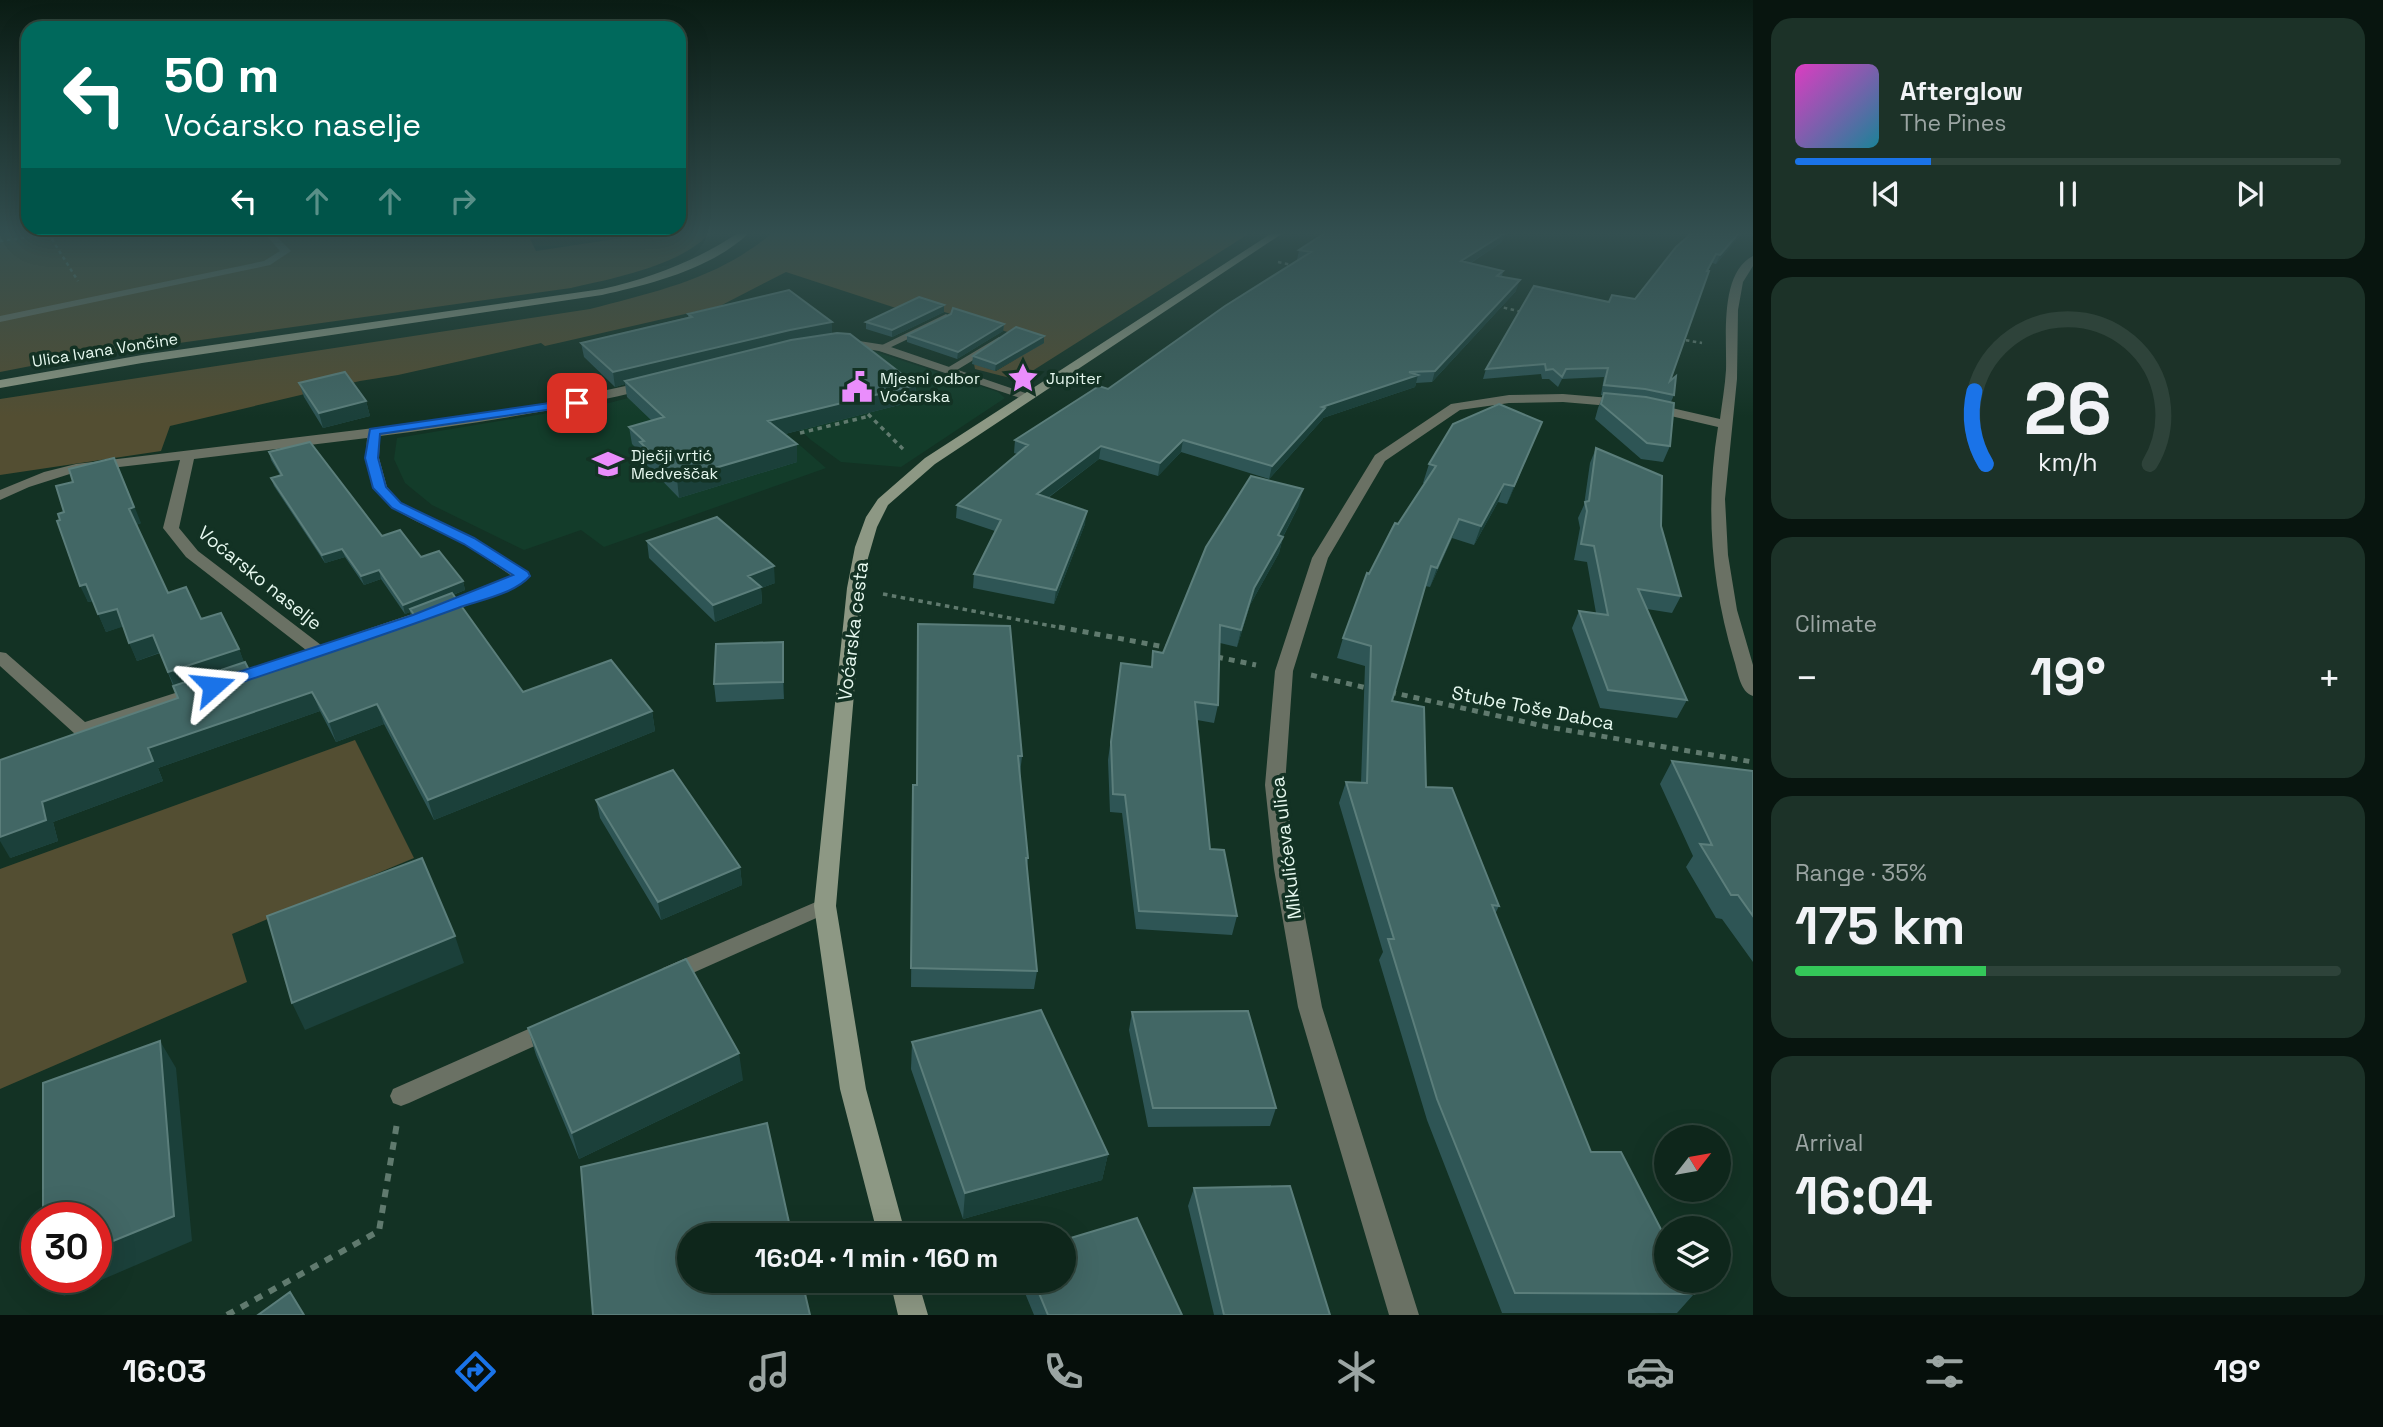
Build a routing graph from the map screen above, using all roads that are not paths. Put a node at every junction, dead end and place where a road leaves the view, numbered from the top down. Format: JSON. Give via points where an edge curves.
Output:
{"nodes":[{"id":1,"x":117,"y":294,"type":"edge"},
{"id":2,"x":586,"y":294,"type":"edge"},
{"id":3,"x":1184,"y":294,"type":"edge"},
{"id":4,"x":1736,"y":294,"type":"edge"},
{"id":5,"x":946,"y":317,"type":"edge"},
{"id":6,"x":0,"y":319,"type":"edge"},
{"id":7,"x":1008,"y":334,"type":"edge"},
{"id":8,"x":826,"y":344,"type":"edge"},
{"id":9,"x":881,"y":348,"type":"junction"},
{"id":10,"x":947,"y":371,"type":"junction"},
{"id":11,"x":658,"y":383,"type":"edge"},
{"id":12,"x":0,"y":384,"type":"edge"},
{"id":13,"x":1028,"y":396,"type":"junction"},
{"id":14,"x":1726,"y":425,"type":"junction"},
{"id":15,"x":374,"y":431,"type":"junction"},
{"id":16,"x":188,"y":456,"type":"junction"},
{"id":17,"x":0,"y":496,"type":"edge"},
{"id":18,"x":318,"y":651,"type":"junction"},
{"id":19,"x":0,"y":657,"type":"edge"},
{"id":20,"x":1753,"y":690,"type":"edge"},
{"id":21,"x":824,"y":906,"type":"junction"},
{"id":22,"x":645,"y":985,"type":"edge"},
{"id":23,"x":572,"y":1019,"type":"edge"},
{"id":24,"x":401,"y":1096,"type":"road end"},
{"id":25,"x":889,"y":1223,"type":"edge"},
{"id":26,"x":907,"y":1293,"type":"edge"},
{"id":27,"x":913,"y":1315,"type":"edge"},
{"id":28,"x":1404,"y":1315,"type":"edge"}],
"edges":[{"from":1,"to":6,"type":"lane"},
{"from":2,"to":12,"type":"street","name":"Ulica Ivana Vončine"},
{"from":3,"to":13,"type":"street","name":"Voćarska cesta"},
{"from":4,"to":14,"type":"street"},
{"from":5,"to":9,"type":"lane"},
{"from":7,"to":10,"type":"lane"},
{"from":8,"to":9,"type":"street"},
{"from":9,"to":10,"type":"street"},
{"from":10,"to":13,"type":"street"},
{"from":11,"to":15,"type":"street","via":[[577,403]]},
{"from":13,"to":21,"type":"street","name":"Voćarska cesta","via":[[930,461],[876,511],[855,589]]},
{"from":14,"to":20,"type":"street","via":[[1717,521],[1721,576]]},
{"from":14,"to":28,"type":"street","name":"Mikulićeva ulica","via":[[1640,405],[1563,398],[1509,399],[1456,407],[1380,458],[1320,558],[1284,671],[1275,785],[1310,1007]]},
{"from":15,"to":16,"type":"street"},
{"from":15,"to":18,"type":"street","name":"Voćarsko naselje","via":[[372,458],[380,488],[396,506],[469,541],[523,576]]},
{"from":16,"to":17,"type":"street","via":[[65,471]]},
{"from":16,"to":18,"type":"street","name":"Voćarsko naselje","via":[[171,528],[192,554]]},
{"from":18,"to":19,"type":"street","name":"Voćarsko naselje","via":[[82,730]]},
{"from":21,"to":22,"type":"lane"},
{"from":21,"to":25,"type":"street","name":"Voćarska cesta","via":[[853,1089]]},
{"from":23,"to":24,"type":"lane"},
{"from":26,"to":27,"type":"street"}]}
